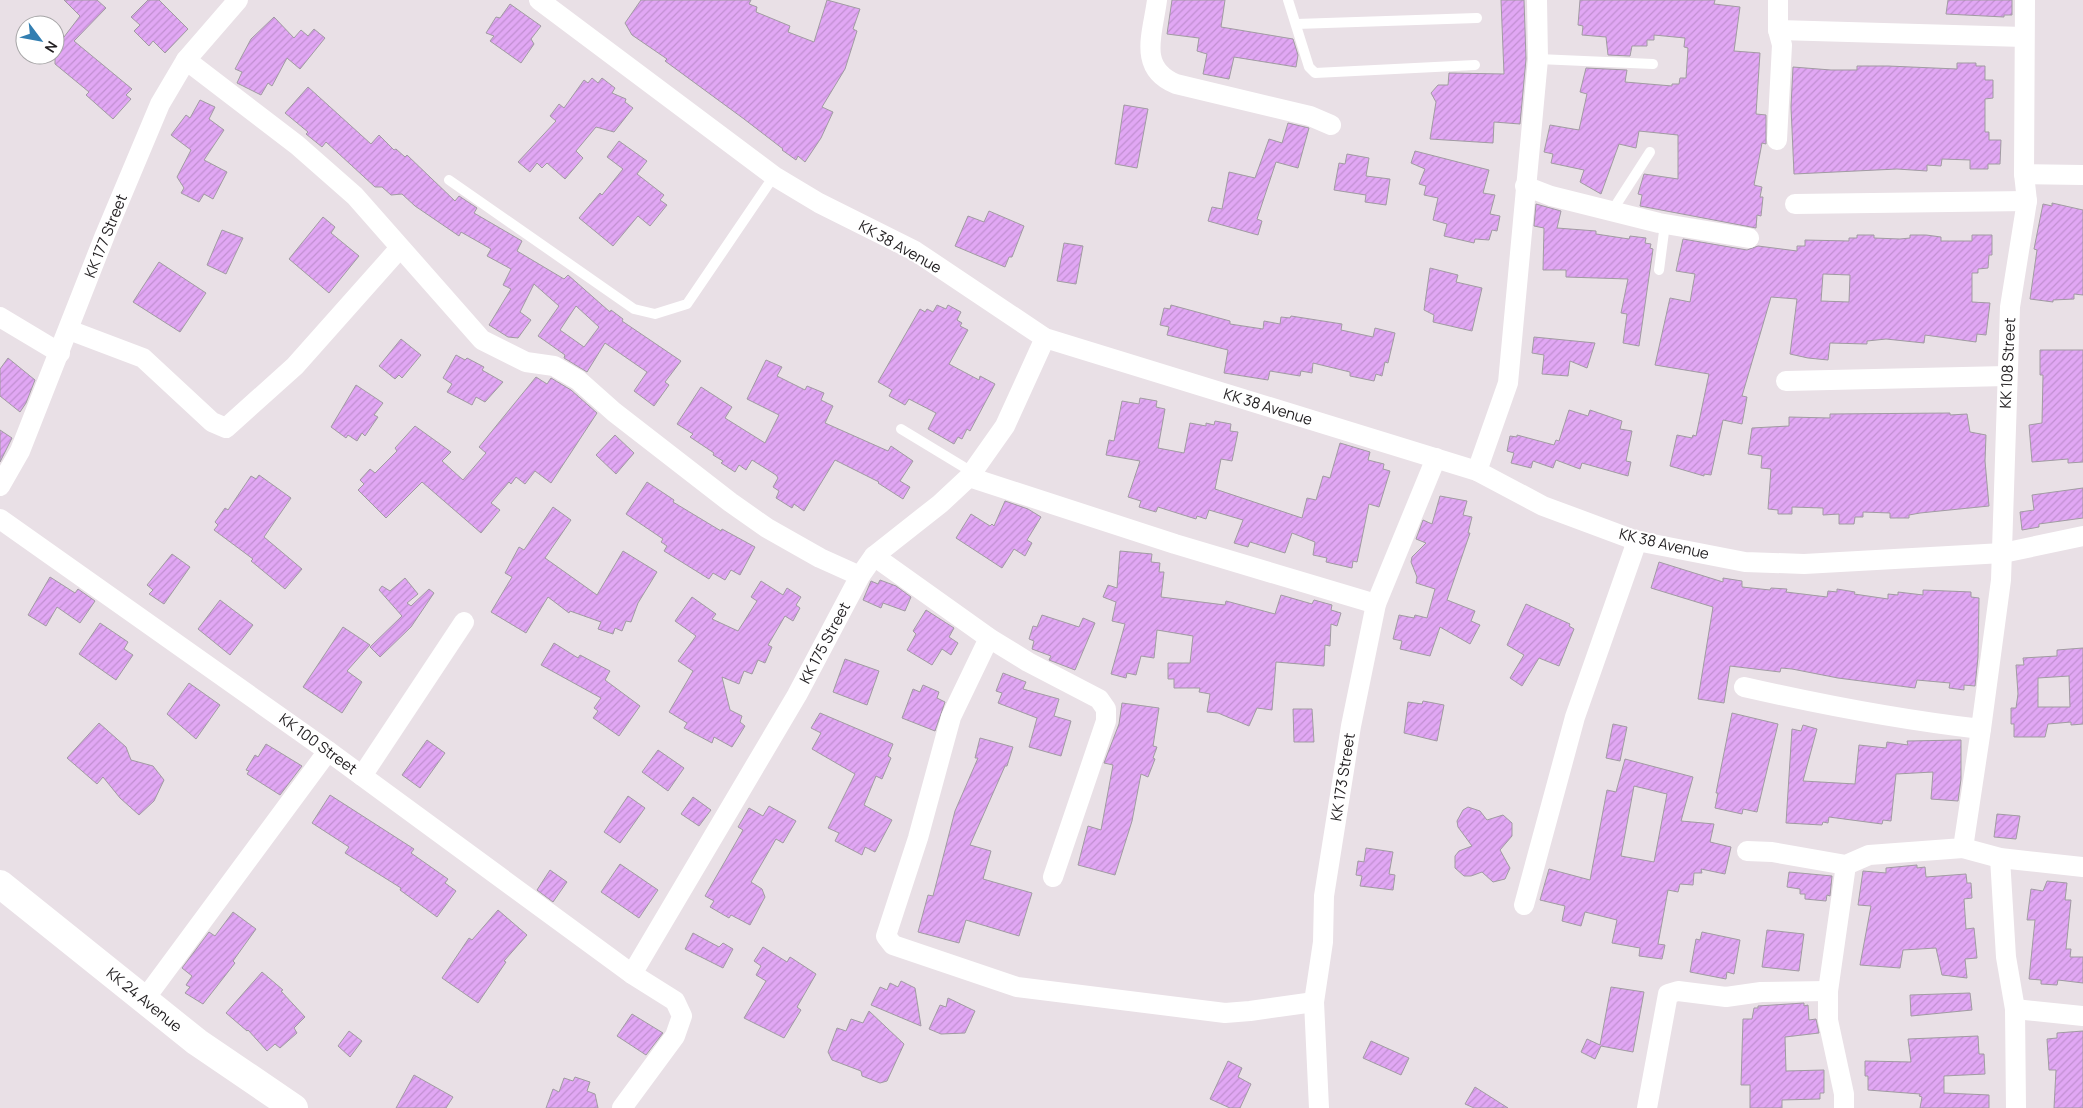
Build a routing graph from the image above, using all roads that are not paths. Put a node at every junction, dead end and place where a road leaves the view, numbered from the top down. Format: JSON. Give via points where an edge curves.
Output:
{"nodes":[{"id":1,"x":238,"y":0,"type":"edge"},
{"id":2,"x":538,"y":0,"type":"edge"},
{"id":3,"x":1157,"y":0,"type":"edge"},
{"id":4,"x":1288,"y":0,"type":"edge"},
{"id":5,"x":1537,"y":0,"type":"edge"},
{"id":6,"x":1778,"y":0,"type":"edge"},
{"id":7,"x":2025,"y":0,"type":"edge"},
{"id":8,"x":1477,"y":18,"type":"dead end"},
{"id":9,"x":1296,"y":24,"type":"junction"},
{"id":10,"x":1778,"y":30,"type":"junction"},
{"id":11,"x":2024,"y":37,"type":"junction"},
{"id":12,"x":1538,"y":59,"type":"junction"},
{"id":13,"x":186,"y":60,"type":"junction"},
{"id":14,"x":1653,"y":64,"type":"dead end"},
{"id":15,"x":1475,"y":65,"type":"dead end"},
{"id":16,"x":1331,"y":125,"type":"dead end"},
{"id":17,"x":1778,"y":140,"type":"dead end"},
{"id":18,"x":1650,"y":152,"type":"dead end"},
{"id":19,"x":2024,"y":174,"type":"junction"},
{"id":20,"x":2083,"y":175,"type":"edge"},
{"id":21,"x":774,"y":176,"type":"junction"},
{"id":22,"x":449,"y":180,"type":"dead end"},
{"id":23,"x":1525,"y":186,"type":"junction"},
{"id":24,"x":2027,"y":201,"type":"junction"},
{"id":25,"x":1795,"y":204,"type":"dead end"},
{"id":26,"x":1612,"y":211,"type":"junction"},
{"id":27,"x":1665,"y":224,"type":"junction"},
{"id":28,"x":1749,"y":238,"type":"dead end"},
{"id":29,"x":399,"y":249,"type":"junction"},
{"id":30,"x":1659,"y":270,"type":"dead end"},
{"id":31,"x":0,"y":317,"type":"edge"},
{"id":32,"x":69,"y":330,"type":"junction"},
{"id":33,"x":1045,"y":338,"type":"junction"},
{"id":34,"x":60,"y":353,"type":"junction"},
{"id":35,"x":2007,"y":376,"type":"junction"},
{"id":36,"x":1786,"y":381,"type":"dead end"},
{"id":37,"x":901,"y":429,"type":"dead end"},
{"id":38,"x":1436,"y":458,"type":"junction"},
{"id":39,"x":1477,"y":471,"type":"junction"},
{"id":40,"x":970,"y":474,"type":"junction"},
{"id":41,"x":0,"y":486,"type":"edge"},
{"id":42,"x":0,"y":519,"type":"edge"},
{"id":43,"x":2083,"y":536,"type":"edge"},
{"id":44,"x":1637,"y":541,"type":"junction"},
{"id":45,"x":2003,"y":553,"type":"junction"},
{"id":46,"x":874,"y":556,"type":"junction"},
{"id":47,"x":860,"y":576,"type":"junction"},
{"id":48,"x":1376,"y":604,"type":"junction"},
{"id":49,"x":464,"y":622,"type":"dead end"},
{"id":50,"x":989,"y":638,"type":"junction"},
{"id":51,"x":1744,"y":687,"type":"dead end"},
{"id":52,"x":1981,"y":729,"type":"junction"},
{"id":53,"x":328,"y":751,"type":"junction"},
{"id":54,"x":362,"y":776,"type":"junction"},
{"id":55,"x":1963,"y":848,"type":"junction"},
{"id":56,"x":1747,"y":851,"type":"dead end"},
{"id":57,"x":2000,"y":858,"type":"junction"},
{"id":58,"x":1846,"y":865,"type":"junction"},
{"id":59,"x":2083,"y":867,"type":"edge"},
{"id":60,"x":1053,"y":877,"type":"dead end"},
{"id":61,"x":0,"y":884,"type":"edge"},
{"id":62,"x":1524,"y":905,"type":"dead end"},
{"id":63,"x":632,"y":974,"type":"junction"},
{"id":64,"x":1828,"y":991,"type":"junction"},
{"id":65,"x":144,"y":1000,"type":"junction"},
{"id":66,"x":1314,"y":1002,"type":"junction"},
{"id":67,"x":2015,"y":1009,"type":"junction"},
{"id":68,"x":2083,"y":1016,"type":"edge"},
{"id":69,"x":294,"y":1108,"type":"edge"},
{"id":70,"x":622,"y":1108,"type":"edge"},
{"id":71,"x":1319,"y":1108,"type":"edge"},
{"id":72,"x":1647,"y":1108,"type":"edge"},
{"id":73,"x":1844,"y":1108,"type":"edge"},
{"id":74,"x":2016,"y":1108,"type":"edge"}],
"edges":[{"from":1,"to":13,"type":"street","name":"KK 177 Street"},
{"from":2,"to":21,"type":"street","name":"KK 38 Avenue"},
{"from":3,"to":16,"type":"street","via":[[1150,57],[1154,69],[1163,79],[1310,116]]},
{"from":4,"to":9,"type":"lane"},
{"from":5,"to":12,"type":"street"},
{"from":6,"to":10,"type":"street"},
{"from":7,"to":11,"type":"street","name":"KK 108 Street"},
{"from":8,"to":9,"type":"lane"},
{"from":9,"to":15,"type":"lane","via":[[1309,67],[1315,73]]},
{"from":10,"to":11,"type":"street"},
{"from":10,"to":17,"type":"street","via":[[1782,45]]},
{"from":11,"to":19,"type":"street","name":"KK 108 Street"},
{"from":12,"to":14,"type":"lane"},
{"from":12,"to":23,"type":"street"},
{"from":13,"to":29,"type":"street","via":[[297,145],[355,196]]},
{"from":13,"to":32,"type":"street","name":"KK 177 Street","via":[[160,104]]},
{"from":18,"to":26,"type":"lane"},
{"from":19,"to":20,"type":"street"},
{"from":19,"to":24,"type":"street","name":"KK 108 Street"},
{"from":21,"to":22,"type":"lane","via":[[687,304],[655,314],[634,309]]},
{"from":21,"to":33,"type":"street","name":"KK 38 Avenue","via":[[914,252]]},
{"from":23,"to":26,"type":"street"},
{"from":23,"to":39,"type":"street","via":[[1508,383]]},
{"from":24,"to":25,"type":"street"},
{"from":24,"to":35,"type":"street","name":"KK 108 Street","via":[[2010,307]]},
{"from":26,"to":27,"type":"street"},
{"from":27,"to":28,"type":"street"},
{"from":27,"to":30,"type":"lane"},
{"from":29,"to":32,"type":"street","via":[[295,366],[226,428],[212,422],[143,358]]},
{"from":29,"to":47,"type":"street","via":[[482,340],[526,362],[554,366],[578,380],[637,430],[767,528]]},
{"from":31,"to":34,"type":"street"},
{"from":32,"to":34,"type":"street","name":"KK 177 Street"},
{"from":33,"to":38,"type":"street","name":"KK 38 Avenue"},
{"from":33,"to":40,"type":"street","name":"KK 175 Street","via":[[1005,426]]},
{"from":34,"to":41,"type":"street","name":"KK 177 Street","via":[[20,452]]},
{"from":35,"to":36,"type":"street"},
{"from":35,"to":45,"type":"street","name":"KK 108 Street"},
{"from":37,"to":40,"type":"lane"},
{"from":38,"to":39,"type":"street","name":"KK 38 Avenue"},
{"from":38,"to":48,"type":"street","name":"KK 173 Street"},
{"from":39,"to":44,"type":"street","name":"KK 38 Avenue","via":[[1543,506]]},
{"from":40,"to":46,"type":"street","name":"KK 175 Street","via":[[940,504]]},
{"from":40,"to":48,"type":"street","via":[[1175,544]]},
{"from":42,"to":53,"type":"street","name":"KK 100 Street"},
{"from":43,"to":45,"type":"street","name":"KK 38 Avenue"},
{"from":44,"to":45,"type":"street","name":"KK 38 Avenue","via":[[1745,562],[1804,564]]},
{"from":44,"to":62,"type":"street","via":[[1575,717]]},
{"from":45,"to":52,"type":"street","name":"KK 108 Street"},
{"from":46,"to":47,"type":"street","name":"KK 175 Street"},
{"from":46,"to":50,"type":"street"},
{"from":47,"to":63,"type":"street","name":"KK 175 Street","via":[[797,695]]},
{"from":48,"to":66,"type":"street","name":"KK 173 Street","via":[[1351,726],[1326,886],[1323,942]]},
{"from":49,"to":54,"type":"street"},
{"from":50,"to":60,"type":"street","via":[[1099,699],[1106,709],[1106,720]]},
{"from":50,"to":66,"type":"street","via":[[950,717],[887,940],[893,945],[1017,987],[1225,1013]]},
{"from":51,"to":52,"type":"street","via":[[1842,709]]},
{"from":52,"to":55,"type":"street","name":"KK 108 Street"},
{"from":53,"to":54,"type":"street","name":"KK 100 Street"},
{"from":53,"to":65,"type":"street"},
{"from":54,"to":63,"type":"street","name":"KK 100 Street"},
{"from":55,"to":57,"type":"street"},
{"from":55,"to":58,"type":"street","via":[[1869,855]]},
{"from":56,"to":58,"type":"street","via":[[1772,852]]},
{"from":57,"to":59,"type":"street"},
{"from":57,"to":67,"type":"street","via":[[2006,957]]},
{"from":58,"to":64,"type":"street"},
{"from":61,"to":65,"type":"street","name":"KK 24 Avenue"},
{"from":63,"to":70,"type":"street","name":"KK 100 Street","via":[[675,1001],[682,1016],[675,1036]]},
{"from":64,"to":72,"type":"street","via":[[1761,992],[1726,997],[1678,991],[1668,994]]},
{"from":64,"to":73,"type":"street","via":[[1828,1020],[1844,1094]]},
{"from":65,"to":69,"type":"street","name":"KK 24 Avenue","via":[[197,1042]]},
{"from":66,"to":71,"type":"street","name":"KK 173 Street"},
{"from":67,"to":68,"type":"street"},
{"from":67,"to":74,"type":"street"}]}
